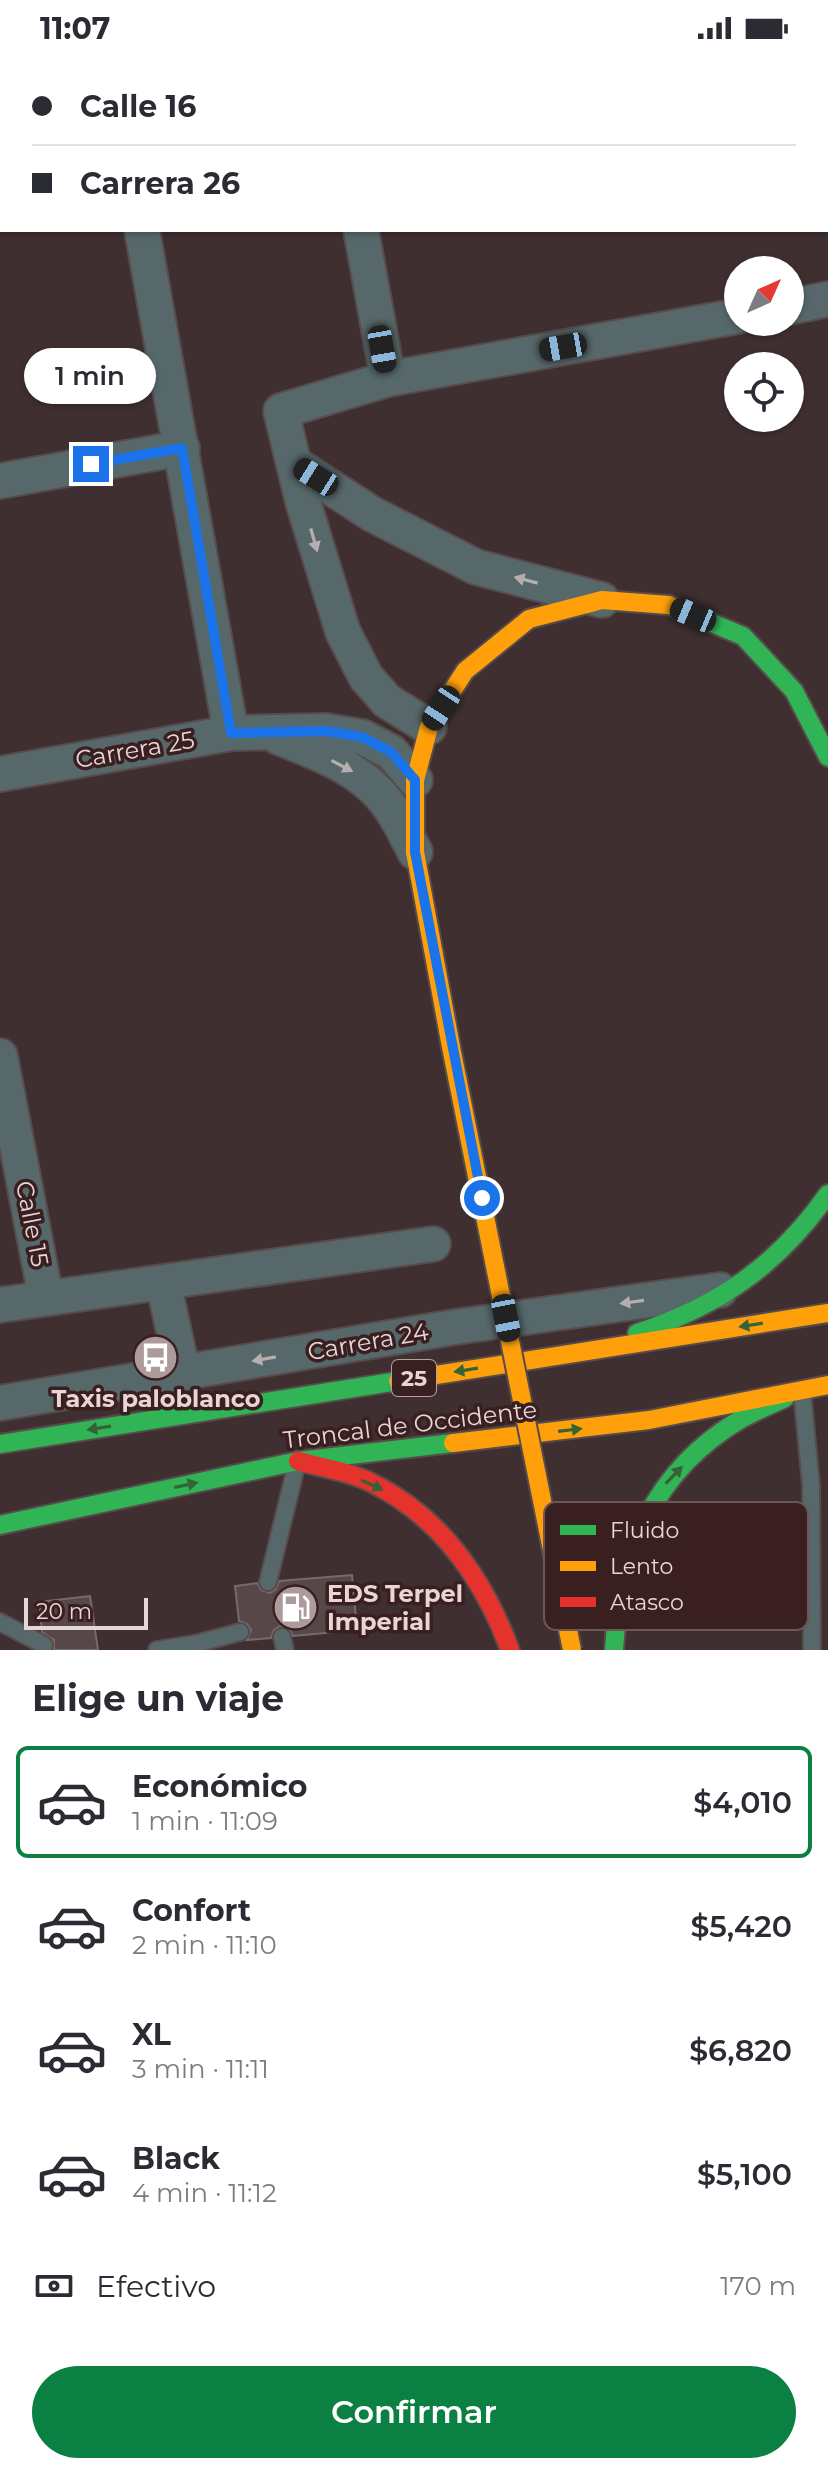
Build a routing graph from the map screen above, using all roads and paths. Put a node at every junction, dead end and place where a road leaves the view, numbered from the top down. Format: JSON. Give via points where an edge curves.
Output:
{"nodes":[{"id":1,"x":142,"y":232,"type":"edge"},
{"id":2,"x":361,"y":232,"type":"edge"},
{"id":3,"x":828,"y":299,"type":"edge"},
{"id":4,"x":804,"y":304,"type":"edge"},
{"id":5,"x":724,"y":319,"type":"edge"},
{"id":6,"x":388,"y":379,"type":"junction"},
{"id":7,"x":182,"y":448,"type":"junction"},
{"id":8,"x":295,"y":464,"type":"junction"},
{"id":9,"x":0,"y":481,"type":"edge"},
{"id":10,"x":602,"y":600,"type":"junction"},
{"id":11,"x":429,"y":727,"type":"junction"},
{"id":12,"x":231,"y":733,"type":"junction"},
{"id":13,"x":271,"y":734,"type":"junction"},
{"id":14,"x":828,"y":757,"type":"edge"},
{"id":15,"x":0,"y":774,"type":"edge"},
{"id":16,"x":415,"y":780,"type":"junction"},
{"id":17,"x":415,"y":852,"type":"junction"},
{"id":18,"x":0,"y":1056,"type":"edge"},
{"id":19,"x":828,"y":1194,"type":"edge"},
{"id":20,"x":433,"y":1244,"type":"dead end"},
{"id":21,"x":163,"y":1282,"type":"junction"},
{"id":22,"x":737,"y":1288,"type":"junction"},
{"id":23,"x":46,"y":1298,"type":"junction"},
{"id":24,"x":0,"y":1305,"type":"edge"},
{"id":25,"x":828,"y":1313,"type":"edge"},
{"id":26,"x":596,"y":1349,"type":"junction"},
{"id":27,"x":183,"y":1373,"type":"junction"},
{"id":28,"x":828,"y":1385,"type":"edge"},
{"id":29,"x":802,"y":1390,"type":"junction"},
{"id":30,"x":0,"y":1403,"type":"edge"},
{"id":31,"x":0,"y":1444,"type":"edge"},
{"id":32,"x":298,"y":1461,"type":"junction"},
{"id":33,"x":654,"y":1502,"type":"edge"},
{"id":34,"x":544,"y":1510,"type":"edge"},
{"id":35,"x":0,"y":1525,"type":"edge"},
{"id":36,"x":268,"y":1582,"type":"dead end"},
{"id":37,"x":0,"y":1622,"type":"edge"},
{"id":38,"x":568,"y":1630,"type":"edge"},
{"id":39,"x":240,"y":1632,"type":"dead end"},
{"id":40,"x":44,"y":1645,"type":"dead end"},
{"id":41,"x":157,"y":1650,"type":"edge"},
{"id":42,"x":510,"y":1650,"type":"edge"},
{"id":43,"x":572,"y":1650,"type":"edge"},
{"id":44,"x":812,"y":1650,"type":"edge"}],
"edges":[{"from":1,"to":7,"type":"street"},
{"from":2,"to":6,"type":"street"},
{"from":3,"to":4,"type":"street"},
{"from":5,"to":6,"type":"street"},
{"from":6,"to":8,"type":"street","via":[[281,411]]},
{"from":7,"to":9,"type":"street"},
{"from":7,"to":12,"type":"street"},
{"from":10,"to":8,"type":"street","one_way":true,"via":[[476,567],[372,514]]},
{"from":8,"to":11,"type":"street","one_way":true,"via":[[319,561],[360,666],[387,701]]},
{"from":10,"to":11,"type":"main road","via":[[529,619],[465,671]]},
{"from":10,"to":14,"type":"main road","via":[[668,605],[743,636],[794,691]]},
{"from":11,"to":16,"type":"main road"},
{"from":12,"to":13,"type":"street","name":"Carrera 25"},
{"from":12,"to":15,"type":"street","name":"Carrera 25"},
{"from":13,"to":16,"type":"street","name":"Carrera 25","via":[[326,731],[362,737],[391,752]]},
{"from":13,"to":17,"type":"street","one_way":true,"via":[[359,775],[390,806]]},
{"from":16,"to":17,"type":"main road"},
{"from":17,"to":34,"type":"main road","bridge":true},
{"from":18,"to":23,"type":"street","name":"Calle 15"},
{"from":19,"to":22,"type":"main road","via":[[778,1255]]},
{"from":20,"to":21,"type":"street"},
{"from":21,"to":23,"type":"street"},
{"from":21,"to":27,"type":"street"},
{"from":22,"to":26,"type":"main road","via":[[688,1315]]},
{"from":22,"to":27,"type":"street","name":"Carrera 24","one_way":true,"via":[[455,1327]]},
{"from":23,"to":24,"type":"street"},
{"from":25,"to":26,"type":"main road","name":"Troncal de Occidente","number":"25","one_way":true},
{"from":26,"to":31,"type":"main road","name":"Troncal de Occidente","number":"25","one_way":true},
{"from":27,"to":30,"type":"street","name":"Carrera 24"},
{"from":28,"to":29,"type":"main road","name":"Troncal de Occidente"},
{"from":32,"to":29,"type":"main road","name":"Troncal de Occidente","one_way":true,"via":[[649,1420]]},
{"from":33,"to":29,"type":"main road","one_way":true,"via":[[689,1459],[736,1422]]},
{"from":29,"to":44,"type":"lane","via":[[811,1485]]},
{"from":35,"to":32,"type":"main road","name":"Troncal de Occidente","one_way":true},
{"from":32,"to":36,"type":"lane"},
{"from":32,"to":42,"type":"main road","one_way":true,"via":[[372,1483],[447,1536],[480,1579]]},
{"from":37,"to":40,"type":"lane"},
{"from":38,"to":43,"type":"main road","bridge":true},
{"from":39,"to":41,"type":"lane"}]}
